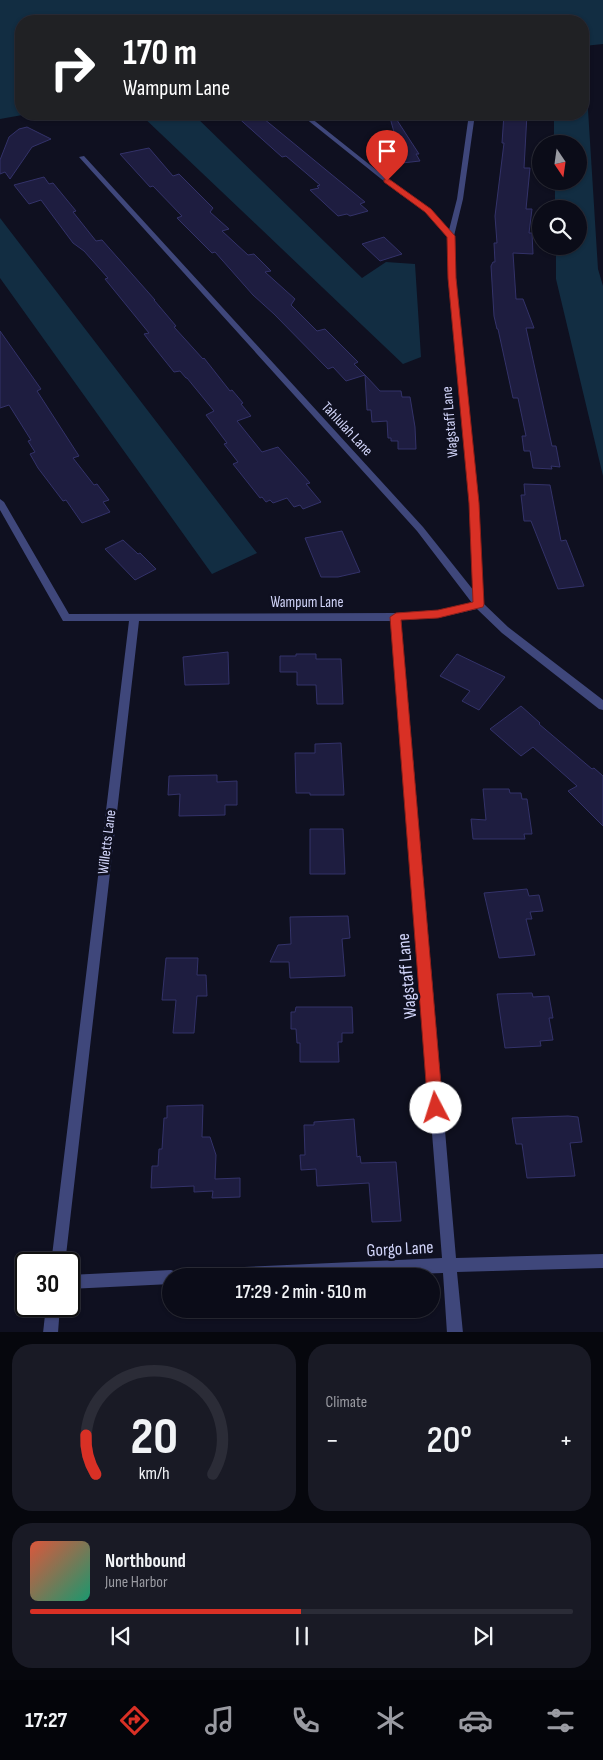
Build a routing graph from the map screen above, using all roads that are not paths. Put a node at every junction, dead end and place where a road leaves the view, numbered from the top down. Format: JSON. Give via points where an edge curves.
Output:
{"nodes":[{"id":1,"x":311,"y":120,"type":"edge"},
{"id":2,"x":471,"y":120,"type":"edge"},
{"id":3,"x":82,"y":157,"type":"dead end"},
{"id":4,"x":451,"y":236,"type":"junction"},
{"id":5,"x":0,"y":502,"type":"edge"},
{"id":6,"x":479,"y":604,"type":"junction"},
{"id":7,"x":396,"y":617,"type":"junction"},
{"id":8,"x":134,"y":618,"type":"junction"},
{"id":9,"x":603,"y":706,"type":"edge"},
{"id":10,"x":59,"y":1252,"type":"edge"},
{"id":11,"x":603,"y":1261,"type":"edge"},
{"id":12,"x":448,"y":1265,"type":"junction"},
{"id":13,"x":380,"y":1268,"type":"edge"},
{"id":14,"x":162,"y":1277,"type":"edge"},
{"id":15,"x":80,"y":1281,"type":"edge"},
{"id":16,"x":52,"y":1317,"type":"edge"},
{"id":17,"x":50,"y":1332,"type":"edge"},
{"id":18,"x":455,"y":1332,"type":"edge"}],
"edges":[{"from":1,"to":4,"type":"street","via":[[428,210]]},
{"from":2,"to":4,"type":"street","name":"Wagstaff Lane","via":[[460,199]]},
{"from":3,"to":6,"type":"street","name":"Tahlulah Lane","via":[[420,529]]},
{"from":4,"to":6,"type":"street","name":"Wagstaff Lane","via":[[452,278],[474,503]]},
{"from":5,"to":8,"type":"street","via":[[66,618]]},
{"from":6,"to":7,"type":"street","name":"Wampum Lane","via":[[438,614]]},
{"from":6,"to":9,"type":"street","name":"Tahlulah Lane","via":[[505,630]]},
{"from":7,"to":8,"type":"street","name":"Wampum Lane"},
{"from":7,"to":12,"type":"street","name":"Wagstaff Lane"},
{"from":8,"to":10,"type":"street","name":"Willetts Lane"},
{"from":11,"to":12,"type":"street","name":"Gorgo Lane"},
{"from":12,"to":13,"type":"street","name":"Gorgo Lane"},
{"from":12,"to":18,"type":"street","name":"Wagstaff Lane"},
{"from":14,"to":15,"type":"street"},
{"from":16,"to":17,"type":"street"}]}
